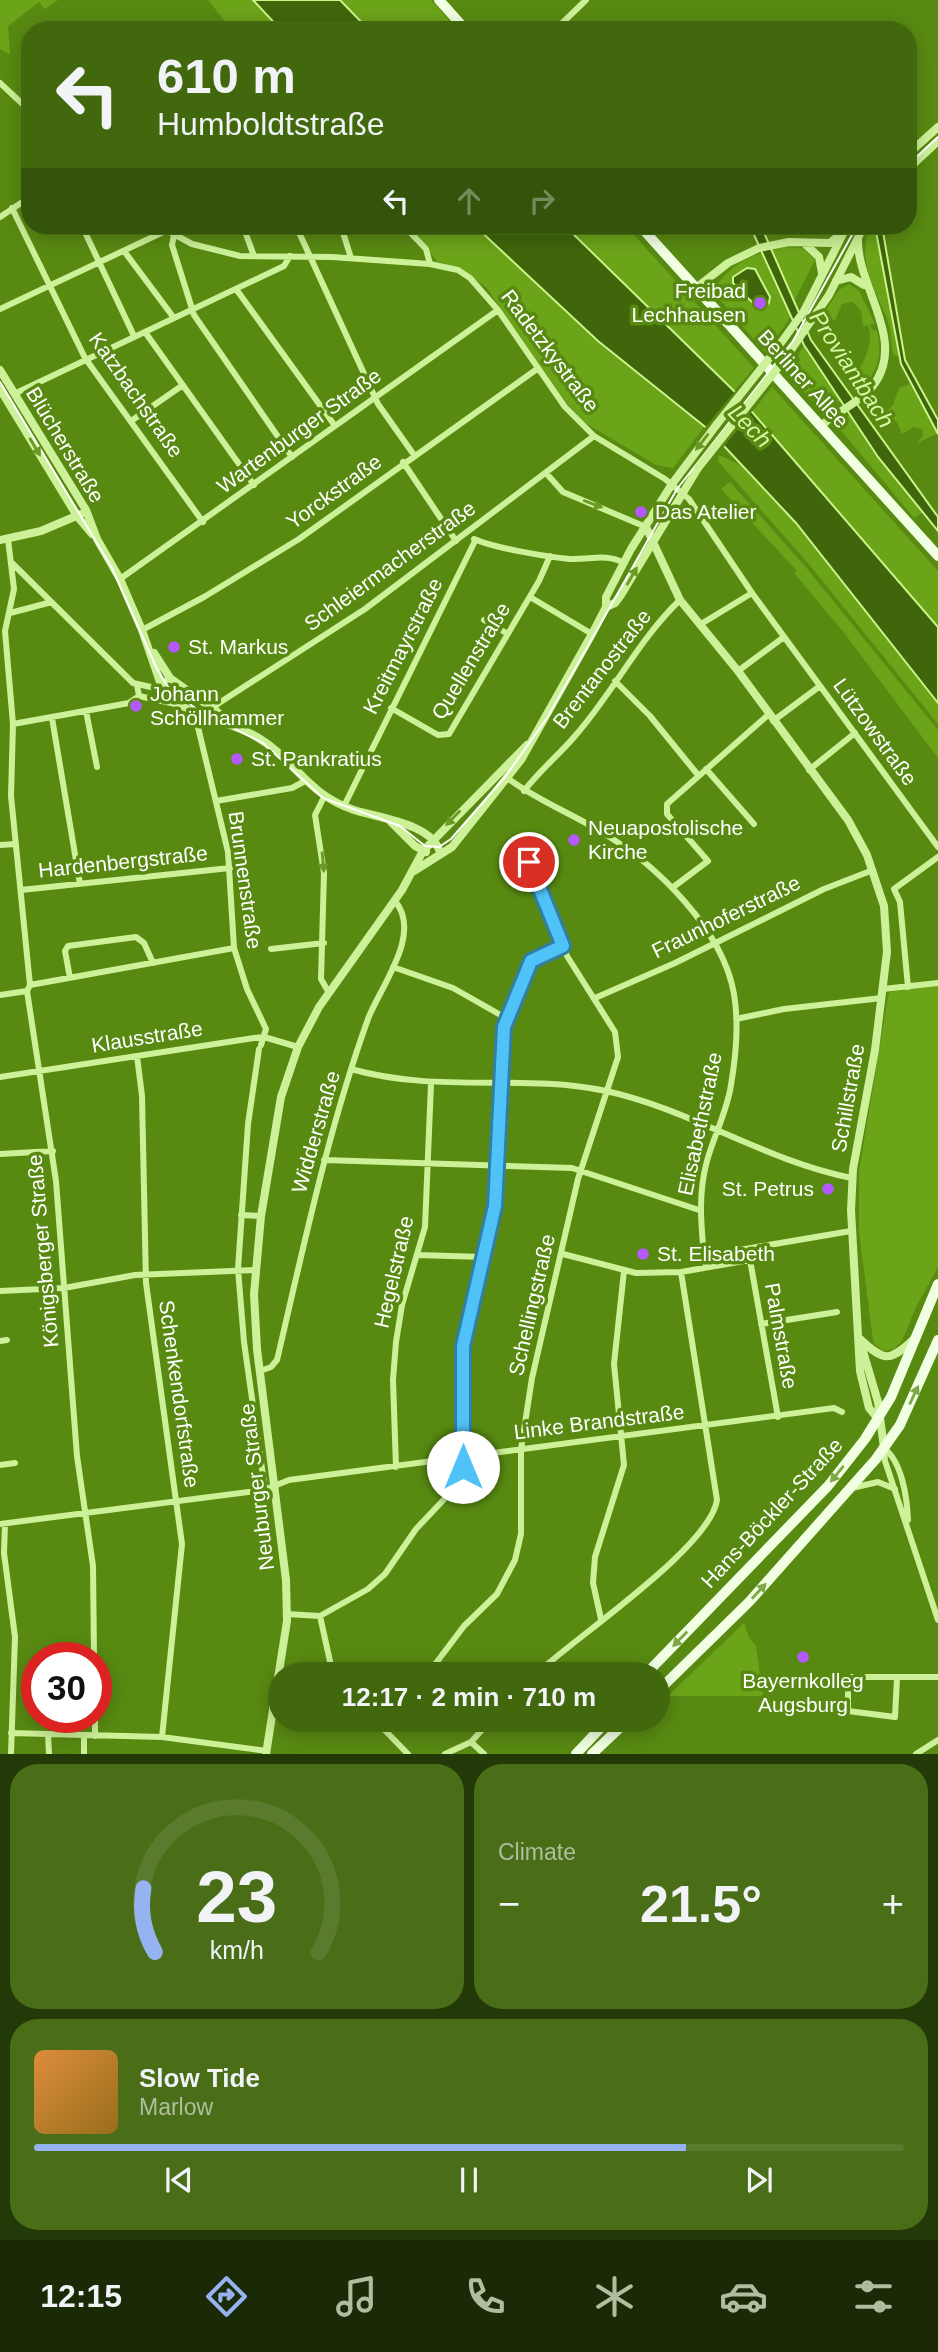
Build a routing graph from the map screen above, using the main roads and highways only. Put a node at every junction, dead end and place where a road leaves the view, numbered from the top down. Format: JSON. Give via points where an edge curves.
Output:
{"nodes":[{"id":1,"x":439,"y":0,"type":"edge"},
{"id":2,"x":458,"y":21,"type":"edge"},
{"id":3,"x":648,"y":235,"type":"edge"},
{"id":4,"x":938,"y":556,"type":"edge"},
{"id":5,"x":938,"y":1284,"type":"edge"},
{"id":6,"x":938,"y":1340,"type":"edge"},
{"id":7,"x":658,"y":1662,"type":"edge"},
{"id":8,"x":670,"y":1679,"type":"edge"},
{"id":9,"x":597,"y":1732,"type":"edge"},
{"id":10,"x":615,"y":1732,"type":"edge"},
{"id":11,"x":576,"y":1754,"type":"edge"},
{"id":12,"x":592,"y":1754,"type":"edge"}],
"edges":[{"from":1,"to":2,"type":"main road"},
{"from":3,"to":4,"type":"main road","name":"Berliner Allee"},
{"from":5,"to":7,"type":"main road","name":"Hans-Böckler-Straße","one_way":true,"via":[[879,1420],[828,1486]]},
{"from":8,"to":6,"type":"main road","name":"Hans-Böckler-Straße","one_way":true,"via":[[749,1602],[884,1448],[900,1425]]},
{"from":9,"to":11,"type":"main road"},
{"from":10,"to":12,"type":"main road"}]}
